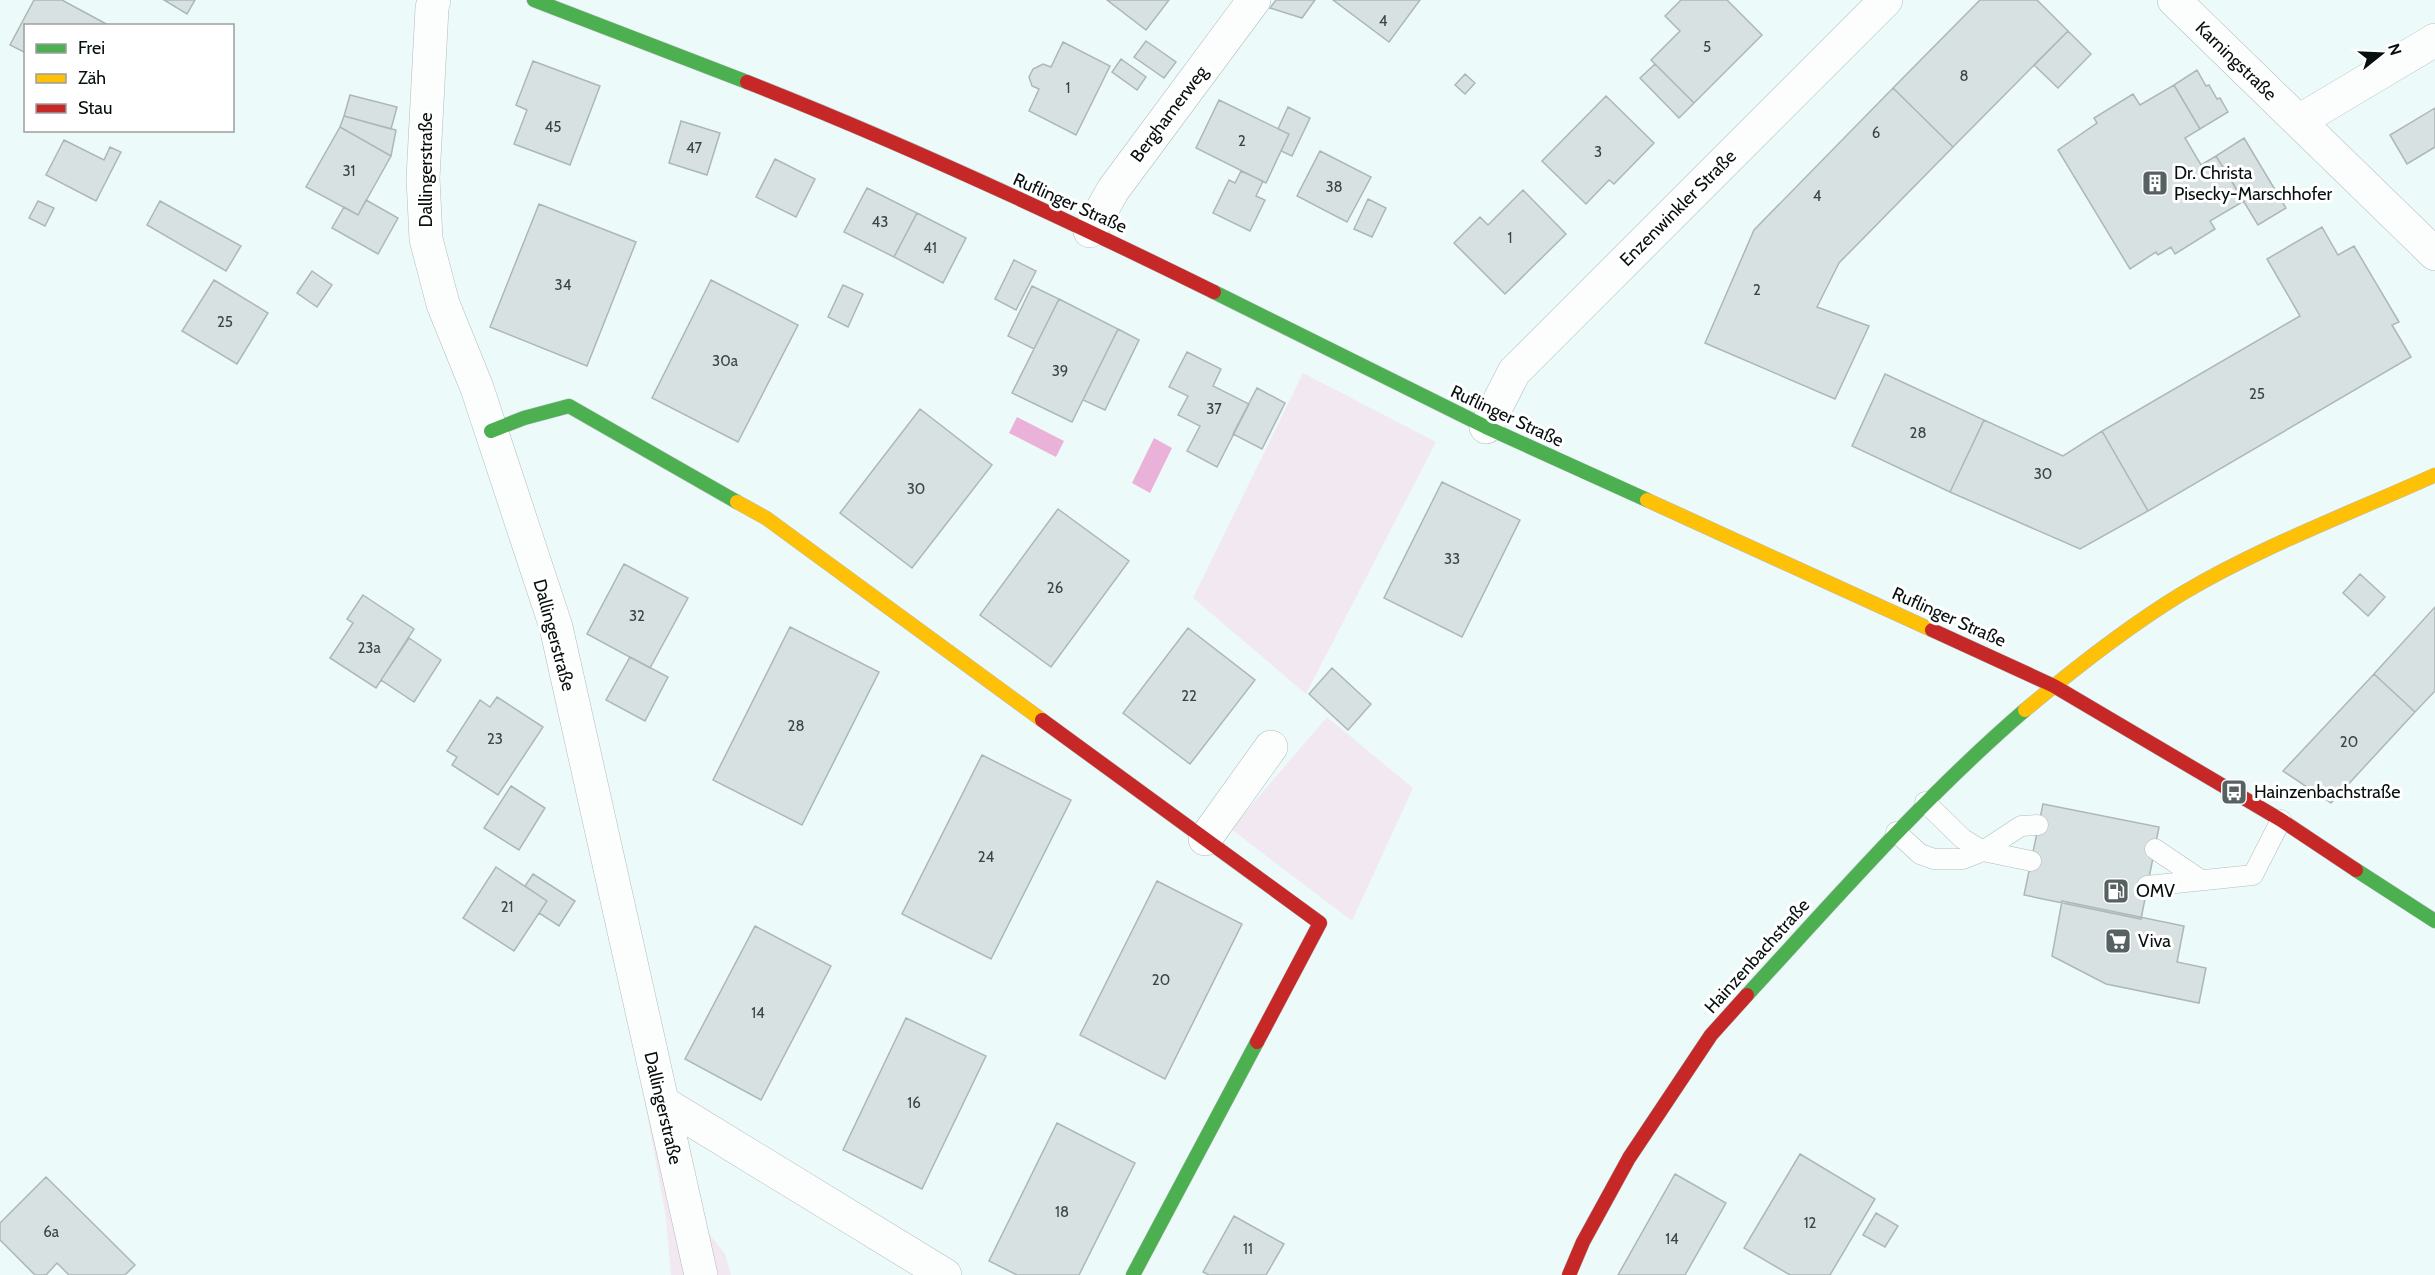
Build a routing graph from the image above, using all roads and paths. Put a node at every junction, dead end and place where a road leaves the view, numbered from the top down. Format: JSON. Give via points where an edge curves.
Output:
{"nodes":[{"id":1,"x":434,"y":0,"type":"edge"},
{"id":2,"x":534,"y":0,"type":"edge"},
{"id":3,"x":1254,"y":0,"type":"edge"},
{"id":4,"x":1886,"y":0,"type":"edge"},
{"id":5,"x":2174,"y":0,"type":"edge"},
{"id":6,"x":2435,"y":40,"type":"edge"},
{"id":7,"x":2299,"y":121,"type":"junction"},
{"id":8,"x":1090,"y":231,"type":"junction"},
{"id":9,"x":2435,"y":254,"type":"edge"},
{"id":10,"x":1486,"y":427,"type":"junction"},
{"id":11,"x":491,"y":431,"type":"junction"},
{"id":12,"x":2435,"y":475,"type":"edge"},
{"id":13,"x":2054,"y":686,"type":"junction"},
{"id":14,"x":1271,"y":747,"type":"dead end"},
{"id":15,"x":1925,"y":802,"type":"junction"},
{"id":16,"x":2281,"y":820,"type":"junction"},
{"id":17,"x":2038,"y":825,"type":"dead end"},
{"id":18,"x":1896,"y":832,"type":"junction"},
{"id":19,"x":1205,"y":839,"type":"junction"},
{"id":20,"x":2155,"y":849,"type":"dead end"},
{"id":21,"x":1983,"y":851,"type":"junction"},
{"id":22,"x":2031,"y":861,"type":"dead end"},
{"id":23,"x":2201,"y":880,"type":"junction"},
{"id":24,"x":2147,"y":886,"type":"dead end"},
{"id":25,"x":2435,"y":921,"type":"edge"},
{"id":26,"x":662,"y":1102,"type":"junction"},
{"id":27,"x":701,"y":1275,"type":"edge"},
{"id":28,"x":945,"y":1275,"type":"edge"},
{"id":29,"x":1133,"y":1275,"type":"edge"},
{"id":30,"x":1569,"y":1275,"type":"edge"}],
"edges":[{"from":1,"to":11,"type":"street","name":"Dallingerstraße","via":[[423,178],[426,239],[442,304]]},
{"from":2,"to":8,"type":"street","name":"Ruflinger Straße","via":[[800,103]]},
{"from":3,"to":8,"type":"street","name":"Berghamerweg","via":[[1113,190]]},
{"from":4,"to":10,"type":"street","name":"Enzenwinkler Straße","via":[[1515,372]]},
{"from":5,"to":7,"type":"street","name":"Karningstraße"},
{"from":6,"to":7,"type":"street"},
{"from":7,"to":9,"type":"street","name":"Karningstraße"},
{"from":8,"to":10,"type":"street","name":"Ruflinger Straße"},
{"from":10,"to":13,"type":"street","name":"Ruflinger Straße"},
{"from":11,"to":19,"type":"street","via":[[568,406],[766,518]]},
{"from":11,"to":26,"type":"street","name":"Dallingerstraße","via":[[556,627]]},
{"from":12,"to":13,"type":"street","name":"Hainzenbachstraße","via":[[2242,561],[2182,593]]},
{"from":13,"to":15,"type":"street","name":"Hainzenbachstraße"},
{"from":13,"to":16,"type":"street","name":"Ruflinger Straße"},
{"from":14,"to":19,"type":"street"},
{"from":15,"to":18,"type":"street","name":"Hainzenbachstraße"},
{"from":15,"to":21,"type":"lane","via":[[1963,839]]},
{"from":16,"to":23,"type":"lane","via":[[2253,875]]},
{"from":16,"to":25,"type":"street","name":"Ruflinger Straße"},
{"from":17,"to":21,"type":"lane","via":[[2021,826]]},
{"from":18,"to":21,"type":"lane","via":[[1920,854],[1934,859],[1963,859]]},
{"from":18,"to":30,"type":"street","name":"Hainzenbachstraße","via":[[1711,1035],[1629,1158]]},
{"from":19,"to":29,"type":"street","via":[[1320,923]]},
{"from":20,"to":23,"type":"lane"},
{"from":21,"to":22,"type":"lane"},
{"from":23,"to":24,"type":"lane"},
{"from":26,"to":27,"type":"street","name":"Dallingerstraße"},
{"from":26,"to":28,"type":"street"}]}
